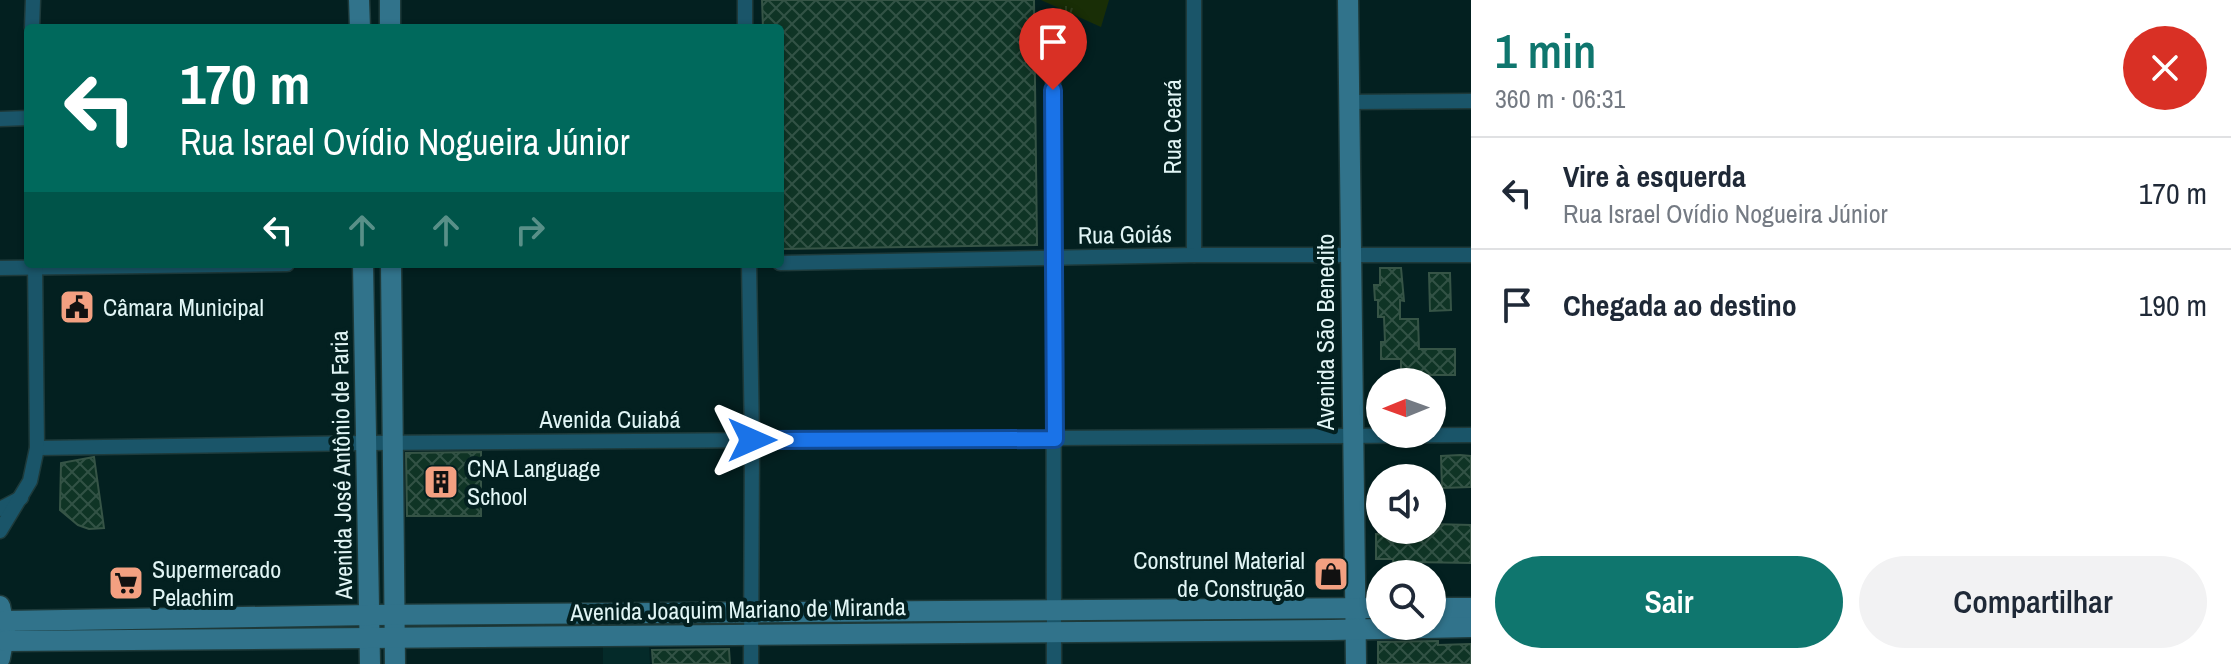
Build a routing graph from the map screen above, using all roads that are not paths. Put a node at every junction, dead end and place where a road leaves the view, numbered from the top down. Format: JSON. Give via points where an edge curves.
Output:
{"nodes":[{"id":1,"x":33,"y":0,"type":"edge"},
{"id":2,"x":359,"y":0,"type":"edge"},
{"id":3,"x":390,"y":0,"type":"edge"},
{"id":4,"x":745,"y":0,"type":"edge"},
{"id":5,"x":1194,"y":0,"type":"edge"},
{"id":6,"x":1348,"y":0,"type":"edge"},
{"id":7,"x":32,"y":24,"type":"edge"},
{"id":8,"x":360,"y":24,"type":"edge"},
{"id":9,"x":390,"y":24,"type":"edge"},
{"id":10,"x":745,"y":24,"type":"edge"},
{"id":11,"x":1053,"y":34,"type":"dead end"},
{"id":12,"x":1471,"y":101,"type":"edge"},
{"id":13,"x":1350,"y":102,"type":"junction"},
{"id":14,"x":24,"y":118,"type":"edge"},
{"id":15,"x":0,"y":119,"type":"edge"},
{"id":16,"x":1350,"y":254,"type":"junction"},
{"id":17,"x":1194,"y":255,"type":"junction"},
{"id":18,"x":1471,"y":255,"type":"edge"},
{"id":19,"x":1055,"y":258,"type":"junction"},
{"id":20,"x":784,"y":263,"type":"edge"},
{"id":21,"x":24,"y":267,"type":"edge"},
{"id":22,"x":0,"y":268,"type":"edge"},
{"id":23,"x":35,"y":268,"type":"edge"},
{"id":24,"x":363,"y":268,"type":"edge"},
{"id":25,"x":391,"y":268,"type":"edge"},
{"id":26,"x":749,"y":268,"type":"edge"},
{"id":27,"x":1471,"y":435,"type":"edge"},
{"id":28,"x":1352,"y":436,"type":"junction"},
{"id":29,"x":1055,"y":439,"type":"junction"},
{"id":30,"x":752,"y":440,"type":"junction"},
{"id":31,"x":365,"y":443,"type":"junction"},
{"id":32,"x":392,"y":443,"type":"junction"},
{"id":33,"x":37,"y":448,"type":"junction"},
{"id":34,"x":21,"y":498,"type":"junction"},
{"id":35,"x":0,"y":509,"type":"edge"},
{"id":36,"x":0,"y":531,"type":"edge"},
{"id":37,"x":1355,"y":608,"type":"junction"},
{"id":38,"x":1366,"y":608,"type":"edge"},
{"id":39,"x":1446,"y":608,"type":"edge"},
{"id":40,"x":1471,"y":608,"type":"edge"},
{"id":41,"x":751,"y":614,"type":"junction"},
{"id":42,"x":370,"y":615,"type":"junction"},
{"id":43,"x":629,"y":615,"type":"junction"},
{"id":44,"x":1215,"y":620,"type":"junction"},
{"id":45,"x":1054,"y":621,"type":"junction"},
{"id":46,"x":395,"y":626,"type":"junction"},
{"id":47,"x":1471,"y":627,"type":"edge"},
{"id":48,"x":1356,"y":629,"type":"junction"},
{"id":49,"x":64,"y":631,"type":"junction"},
{"id":50,"x":2,"y":632,"type":"edge"},
{"id":51,"x":751,"y":635,"type":"junction"},
{"id":52,"x":369,"y":636,"type":"junction"},
{"id":53,"x":630,"y":636,"type":"junction"},
{"id":54,"x":370,"y":664,"type":"edge"},
{"id":55,"x":395,"y":664,"type":"edge"},
{"id":56,"x":751,"y":664,"type":"edge"},
{"id":57,"x":1054,"y":664,"type":"edge"},
{"id":58,"x":1356,"y":664,"type":"edge"}],
"edges":[{"from":1,"to":7,"type":"street"},
{"from":2,"to":8,"type":"street"},
{"from":3,"to":9,"type":"street"},
{"from":4,"to":10,"type":"street"},
{"from":5,"to":17,"type":"street","name":"Rua Ceará"},
{"from":6,"to":13,"type":"street","name":"Avenida São Benedito"},
{"from":11,"to":19,"type":"street"},
{"from":12,"to":13,"type":"street"},
{"from":13,"to":16,"type":"street","name":"Avenida São Benedito"},
{"from":14,"to":15,"type":"street"},
{"from":16,"to":17,"type":"street","name":"Rua Goiás"},
{"from":16,"to":18,"type":"street","name":"Rua Goiás"},
{"from":16,"to":28,"type":"street","name":"Avenida São Benedito"},
{"from":17,"to":19,"type":"street","name":"Rua Goiás"},
{"from":19,"to":20,"type":"street","name":"Rua Goiás"},
{"from":19,"to":29,"type":"street"},
{"from":21,"to":22,"type":"street"},
{"from":23,"to":33,"type":"street"},
{"from":24,"to":31,"type":"street","name":"Avenida José Antônio de Faria"},
{"from":25,"to":32,"type":"street"},
{"from":26,"to":30,"type":"street"},
{"from":27,"to":28,"type":"street","name":"Avenida Cuiabá"},
{"from":28,"to":29,"type":"street","name":"Avenida Cuiabá"},
{"from":28,"to":37,"type":"street","name":"Avenida São Benedito"},
{"from":29,"to":30,"type":"street","name":"Avenida Cuiabá"},
{"from":29,"to":45,"type":"street"},
{"from":30,"to":32,"type":"street","name":"Avenida Cuiabá"},
{"from":30,"to":41,"type":"street"},
{"from":31,"to":32,"type":"street","name":"Avenida Cuiabá"},
{"from":31,"to":33,"type":"street","name":"Avenida Cuiabá"},
{"from":31,"to":42,"type":"street","name":"Avenida José Antônio de Faria"},
{"from":32,"to":46,"type":"street"},
{"from":33,"to":34,"type":"street"},
{"from":34,"to":35,"type":"street"},
{"from":34,"to":36,"type":"street"},
{"from":37,"to":38,"type":"street","name":"Avenida Joaquim Mariano de Miranda"},
{"from":37,"to":44,"type":"street","name":"Avenida Joaquim Mariano de Miranda"},
{"from":37,"to":48,"type":"street","name":"Avenida São Benedito"},
{"from":39,"to":40,"type":"street"},
{"from":41,"to":43,"type":"street","name":"Avenida Joaquim Mariano de Miranda"},
{"from":41,"to":45,"type":"street","name":"Avenida Joaquim Mariano de Miranda"},
{"from":41,"to":51,"type":"street"},
{"from":42,"to":46,"type":"street","name":"Avenida Joaquim Mariano de Miranda"},
{"from":42,"to":49,"type":"street","name":"Avenida Joaquim Mariano de Miranda"},
{"from":42,"to":52,"type":"street","name":"Avenida José Antônio de Faria"},
{"from":43,"to":46,"type":"street","name":"Avenida Joaquim Mariano de Miranda"},
{"from":43,"to":53,"type":"street"},
{"from":44,"to":45,"type":"street","name":"Avenida Joaquim Mariano de Miranda"},
{"from":44,"to":48,"type":"street","name":"Avenida Joaquim Mariano de Miranda"},
{"from":45,"to":51,"type":"street","name":"Avenida Joaquim Mariano de Miranda"},
{"from":45,"to":57,"type":"street"},
{"from":46,"to":52,"type":"street","name":"Avenida Joaquim Mariano de Miranda"},
{"from":46,"to":53,"type":"street","name":"Avenida Joaquim Mariano de Miranda"},
{"from":46,"to":55,"type":"street"},
{"from":47,"to":48,"type":"street","name":"Avenida Joaquim Mariano de Miranda"},
{"from":48,"to":58,"type":"street","name":"Avenida São Benedito"},
{"from":49,"to":50,"type":"street","name":"Avenida Joaquim Mariano de Miranda"},
{"from":49,"to":52,"type":"street","name":"Avenida Joaquim Mariano de Miranda"},
{"from":51,"to":53,"type":"street","name":"Avenida Joaquim Mariano de Miranda"},
{"from":51,"to":56,"type":"street"},
{"from":52,"to":54,"type":"street","name":"Avenida José Antônio de Faria"}]}
